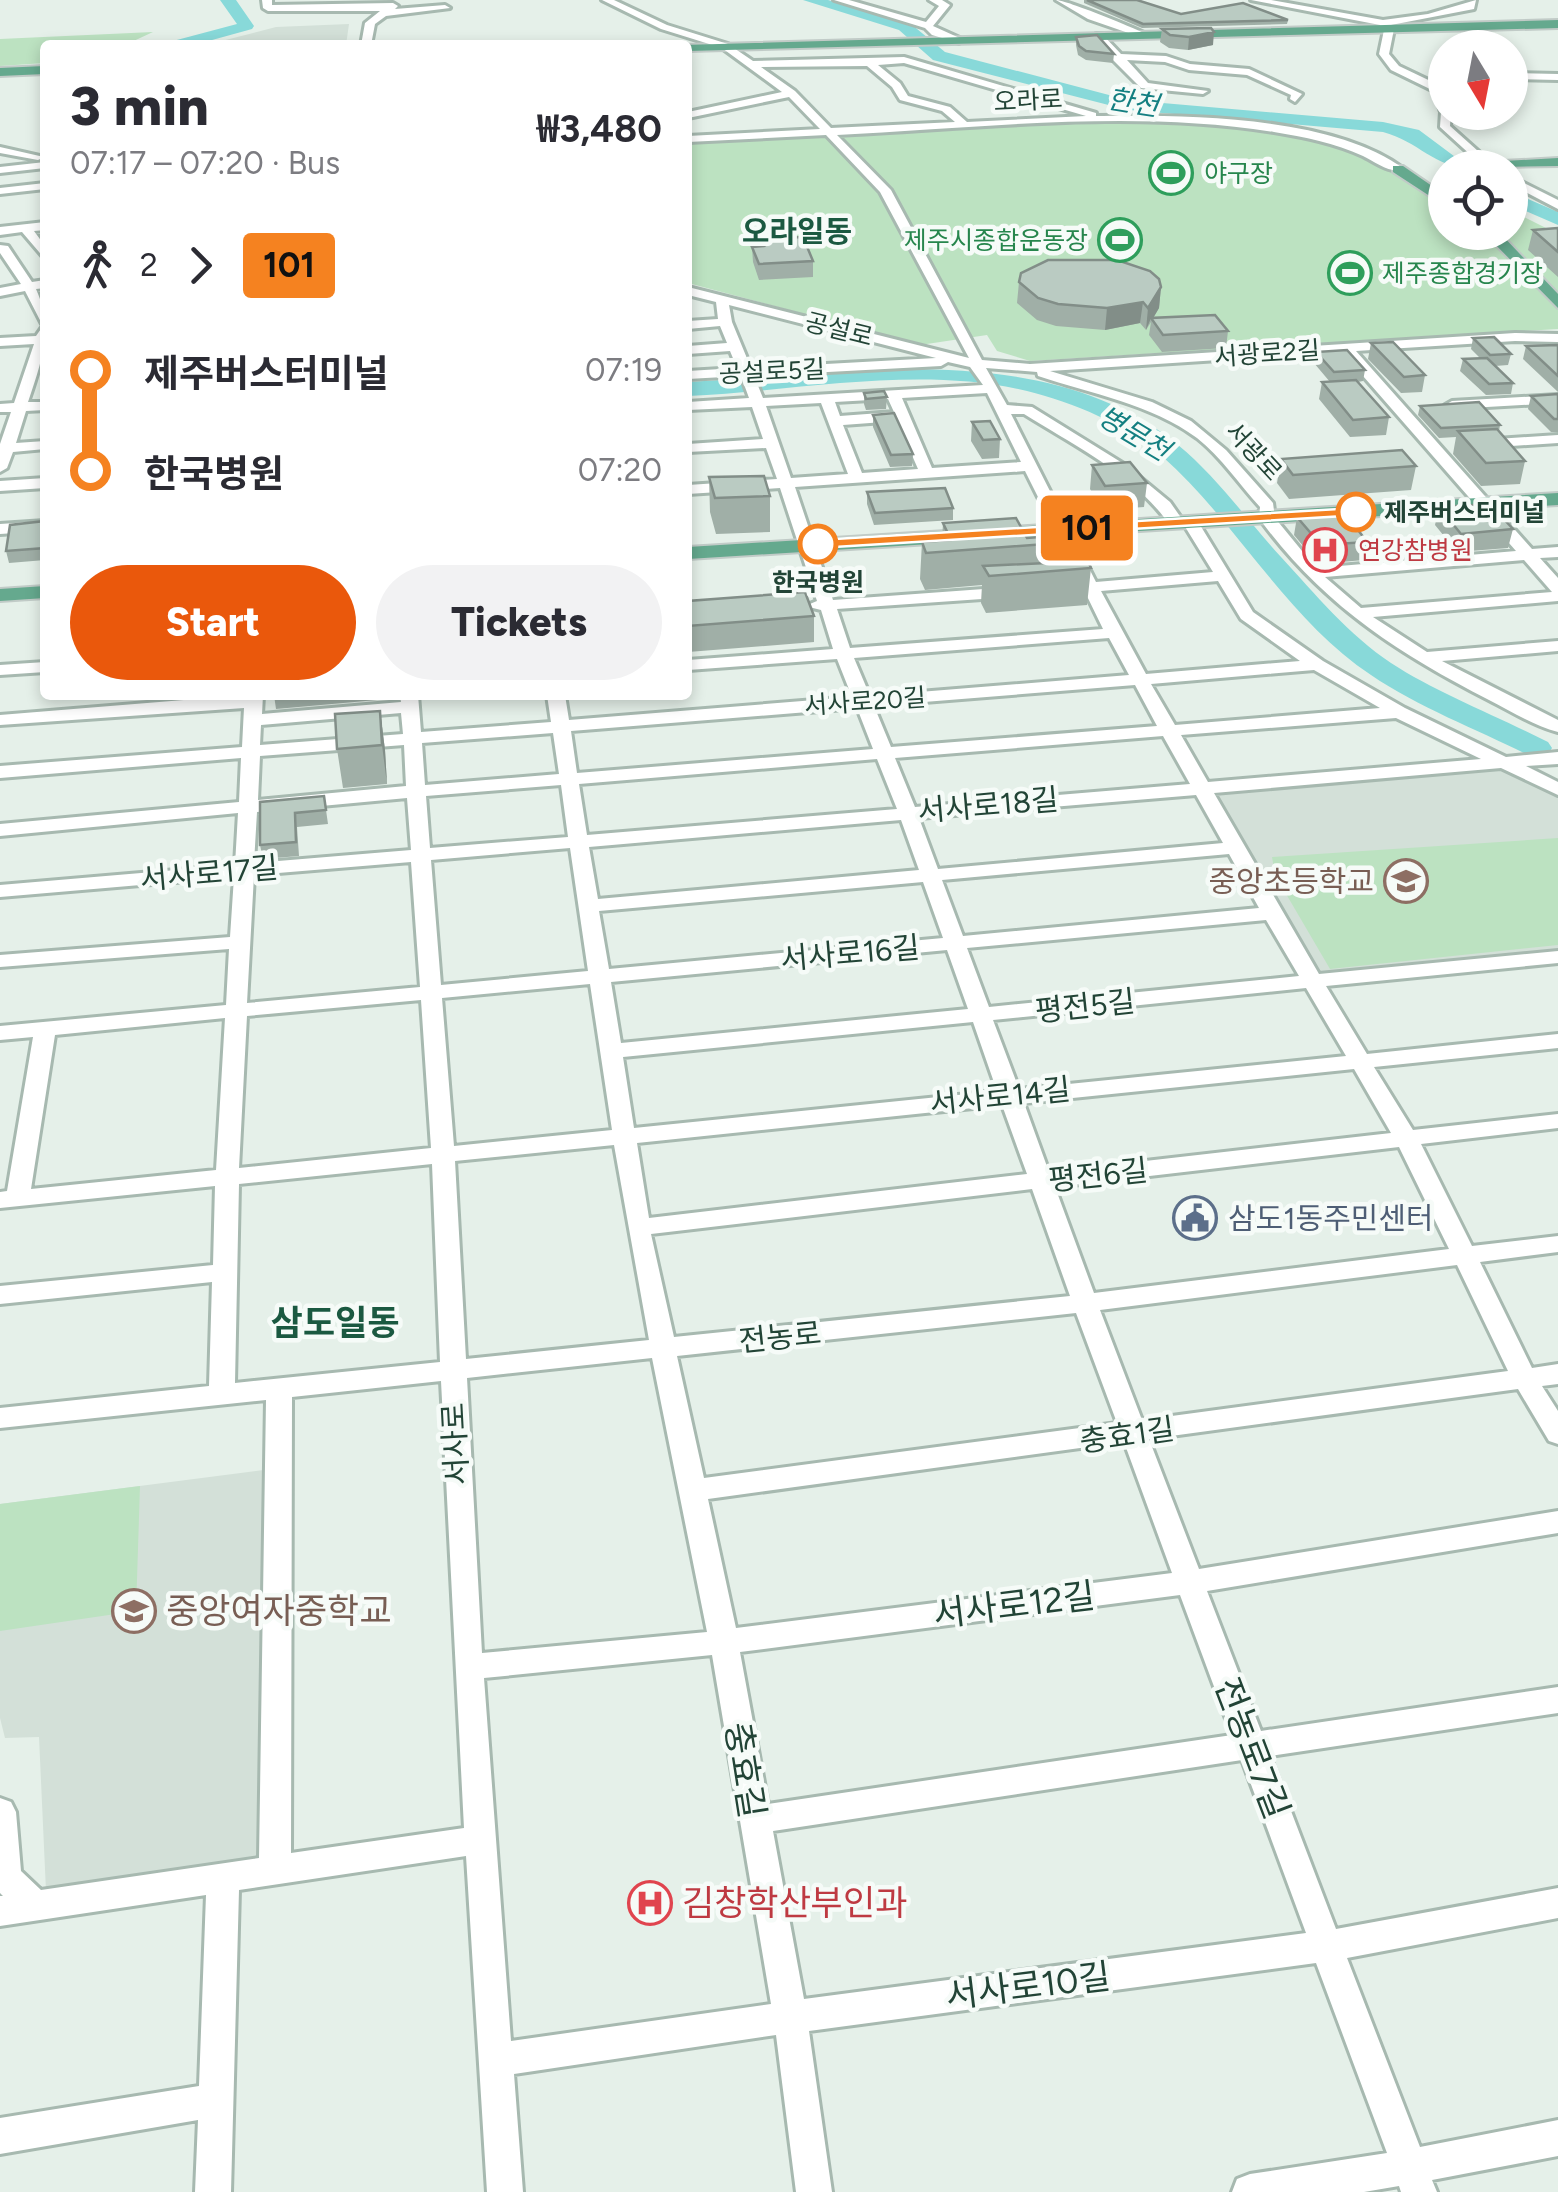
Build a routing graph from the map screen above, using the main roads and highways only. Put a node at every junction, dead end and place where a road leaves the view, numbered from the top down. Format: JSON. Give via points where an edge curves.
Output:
{"nodes":[{"id":1,"x":1558,"y":24,"type":"edge"},
{"id":2,"x":692,"y":47,"type":"edge"},
{"id":3,"x":40,"y":70,"type":"edge"},
{"id":4,"x":0,"y":72,"type":"edge"},
{"id":5,"x":1558,"y":162,"type":"edge"},
{"id":6,"x":1528,"y":164,"type":"edge"},
{"id":7,"x":1428,"y":168,"type":"edge"},
{"id":8,"x":1428,"y":190,"type":"edge"},
{"id":9,"x":1507,"y":250,"type":"edge"},
{"id":10,"x":1558,"y":303,"type":"edge"},
{"id":11,"x":1558,"y":499,"type":"edge"},
{"id":12,"x":692,"y":553,"type":"edge"},
{"id":13,"x":40,"y":592,"type":"edge"},
{"id":14,"x":0,"y":595,"type":"edge"}],
"edges":[{"from":1,"to":2,"type":"main road"},
{"from":3,"to":4,"type":"main road"},
{"from":5,"to":6,"type":"main road"},
{"from":7,"to":8,"type":"main road","via":[[1398,170]]},
{"from":9,"to":10,"type":"main road"},
{"from":11,"to":12,"type":"main road","name":"서광로"},
{"from":13,"to":14,"type":"main road"}]}
